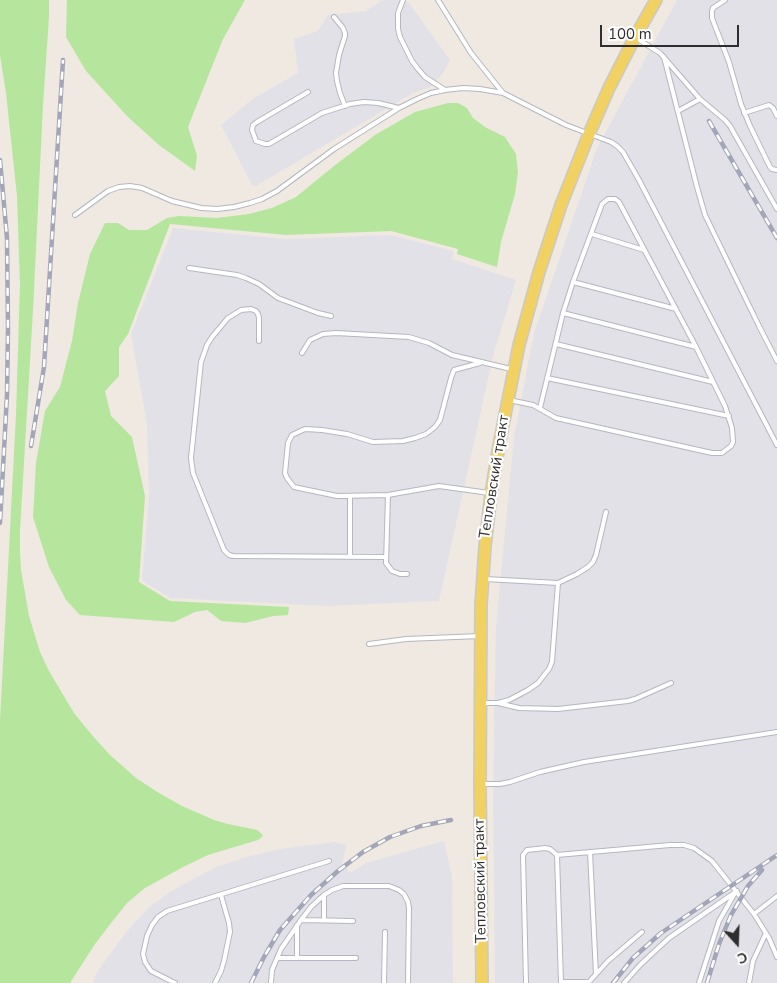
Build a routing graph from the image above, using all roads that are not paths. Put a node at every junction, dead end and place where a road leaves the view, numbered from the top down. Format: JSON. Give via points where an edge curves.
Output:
{"nodes":[{"id":1,"x":403,"y":0,"type":"edge"},
{"id":2,"x":438,"y":0,"type":"edge"},
{"id":3,"x":656,"y":0,"type":"edge"},
{"id":4,"x":725,"y":0,"type":"edge"},
{"id":5,"x":334,"y":17,"type":"dead end"},
{"id":6,"x":635,"y":37,"type":"junction"},
{"id":7,"x":664,"y":57,"type":"junction"},
{"id":8,"x":444,"y":90,"type":"junction"},
{"id":9,"x":308,"y":92,"type":"dead end"},
{"id":10,"x":503,"y":93,"type":"junction"},
{"id":11,"x":700,"y":99,"type":"junction"},
{"id":12,"x":344,"y":106,"type":"junction"},
{"id":13,"x":399,"y":108,"type":"junction"},
{"id":14,"x":678,"y":111,"type":"junction"},
{"id":15,"x":744,"y":113,"type":"junction"},
{"id":16,"x":777,"y":116,"type":"edge"},
{"id":17,"x":589,"y":134,"type":"junction"},
{"id":18,"x":777,"y":170,"type":"edge"},
{"id":19,"x":777,"y":209,"type":"edge"},
{"id":20,"x":75,"y":215,"type":"dead end"},
{"id":21,"x":592,"y":234,"type":"junction"},
{"id":22,"x":644,"y":250,"type":"junction"},
{"id":23,"x":189,"y":268,"type":"dead end"},
{"id":24,"x":573,"y":282,"type":"junction"},
{"id":25,"x":676,"y":309,"type":"junction"},
{"id":26,"x":564,"y":313,"type":"junction"},
{"id":27,"x":332,"y":316,"type":"dead end"},
{"id":28,"x":259,"y":341,"type":"dead end"},
{"id":29,"x":556,"y":344,"type":"junction"},
{"id":30,"x":696,"y":347,"type":"junction"},
{"id":31,"x":302,"y":353,"type":"dead end"},
{"id":32,"x":777,"y":361,"type":"edge"},
{"id":33,"x":480,"y":363,"type":"junction"},
{"id":34,"x":513,"y":370,"type":"junction"},
{"id":35,"x":547,"y":378,"type":"junction"},
{"id":36,"x":713,"y":382,"type":"junction"},
{"id":37,"x":507,"y":400,"type":"junction"},
{"id":38,"x":540,"y":408,"type":"junction"},
{"id":39,"x":729,"y":416,"type":"junction"},
{"id":40,"x":777,"y":446,"type":"edge"},
{"id":41,"x":491,"y":494,"type":"junction"},
{"id":42,"x":388,"y":495,"type":"junction"},
{"id":43,"x":350,"y":496,"type":"junction"},
{"id":44,"x":606,"y":512,"type":"dead end"},
{"id":45,"x":350,"y":557,"type":"junction"},
{"id":46,"x":386,"y":557,"type":"junction"},
{"id":47,"x":407,"y":574,"type":"dead end"},
{"id":48,"x":482,"y":579,"type":"junction"},
{"id":49,"x":558,"y":583,"type":"junction"},
{"id":50,"x":480,"y":636,"type":"junction"},
{"id":51,"x":369,"y":644,"type":"dead end"},
{"id":52,"x":671,"y":683,"type":"dead end"},
{"id":53,"x":480,"y":703,"type":"junction"},
{"id":54,"x":498,"y":703,"type":"junction"},
{"id":55,"x":777,"y":732,"type":"edge"},
{"id":56,"x":480,"y":784,"type":"junction"},
{"id":57,"x":590,"y":852,"type":"junction"},
{"id":58,"x":557,"y":855,"type":"junction"},
{"id":59,"x":328,"y":861,"type":"dead end"},
{"id":60,"x":736,"y":892,"type":"junction"},
{"id":61,"x":221,"y":895,"type":"junction"},
{"id":62,"x":324,"y":895,"type":"junction"},
{"id":63,"x":777,"y":896,"type":"edge"},
{"id":64,"x":754,"y":914,"type":"junction"},
{"id":65,"x":300,"y":920,"type":"junction"},
{"id":66,"x":324,"y":920,"type":"junction"},
{"id":67,"x":353,"y":920,"type":"dead end"},
{"id":68,"x":297,"y":924,"type":"junction"},
{"id":69,"x":384,"y":932,"type":"dead end"},
{"id":70,"x":642,"y":932,"type":"dead end"},
{"id":71,"x":766,"y":933,"type":"junction"},
{"id":72,"x":777,"y":957,"type":"edge"},
{"id":73,"x":277,"y":958,"type":"junction"},
{"id":74,"x":297,"y":958,"type":"junction"},
{"id":75,"x":356,"y":958,"type":"dead end"},
{"id":76,"x":596,"y":974,"type":"junction"},
{"id":77,"x":588,"y":982,"type":"edge"},
{"id":78,"x":175,"y":983,"type":"edge"},
{"id":79,"x":215,"y":983,"type":"edge"},
{"id":80,"x":272,"y":983,"type":"edge"},
{"id":81,"x":384,"y":983,"type":"edge"},
{"id":82,"x":408,"y":983,"type":"edge"},
{"id":83,"x":482,"y":983,"type":"edge"},
{"id":84,"x":526,"y":983,"type":"edge"},
{"id":85,"x":561,"y":983,"type":"edge"},
{"id":86,"x":624,"y":983,"type":"edge"},
{"id":87,"x":699,"y":983,"type":"edge"},
{"id":88,"x":749,"y":983,"type":"edge"}],
"edges":[{"from":1,"to":8,"type":"lane","via":[[398,13],[400,37],[418,69]]},
{"from":2,"to":10,"type":"lane","via":[[471,53]]},
{"from":3,"to":6,"type":"main road","name":"Тепловский тракт"},
{"from":4,"to":15,"type":"lane","via":[[713,8],[712,14]]},
{"from":5,"to":12,"type":"lane","via":[[345,33],[336,73]]},
{"from":6,"to":7,"type":"lane"},
{"from":6,"to":17,"type":"main road","name":"Тепловский тракт"},
{"from":7,"to":11,"type":"lane"},
{"from":7,"to":14,"type":"lane"},
{"from":8,"to":10,"type":"lane","via":[[463,88]]},
{"from":8,"to":13,"type":"lane"},
{"from":9,"to":12,"type":"lane","via":[[253,125],[256,141],[269,144],[322,113]]},
{"from":10,"to":17,"type":"lane"},
{"from":11,"to":14,"type":"lane"},
{"from":11,"to":19,"type":"lane","via":[[730,126]]},
{"from":12,"to":13,"type":"lane","via":[[364,102]]},
{"from":13,"to":20,"type":"lane","via":[[334,149],[277,191],[250,203],[217,209],[201,208],[130,186],[108,191]]},
{"from":14,"to":32,"type":"lane","via":[[705,216]]},
{"from":15,"to":16,"type":"lane","via":[[769,105]]},
{"from":15,"to":18,"type":"lane","via":[[770,166]]},
{"from":17,"to":34,"type":"main road","name":"Тепловский тракт","via":[[539,272]]},
{"from":17,"to":40,"type":"lane","via":[[611,142],[628,159]]},
{"from":21,"to":22,"type":"lane"},
{"from":21,"to":22,"type":"lane","via":[[602,204],[608,199],[615,199]]},
{"from":21,"to":24,"type":"lane"},
{"from":22,"to":25,"type":"lane"},
{"from":23,"to":27,"type":"lane","via":[[246,278],[278,298]]},
{"from":24,"to":25,"type":"lane"},
{"from":24,"to":26,"type":"lane"},
{"from":25,"to":30,"type":"lane"},
{"from":26,"to":29,"type":"lane"},
{"from":26,"to":30,"type":"lane"},
{"from":28,"to":45,"type":"lane","via":[[258,314],[251,309],[241,310],[228,318],[212,338],[201,362],[191,458],[193,473],[222,547],[234,556]]},
{"from":29,"to":35,"type":"lane"},
{"from":29,"to":36,"type":"lane"},
{"from":30,"to":36,"type":"lane"},
{"from":31,"to":33,"type":"lane","via":[[316,336],[336,332],[409,337]]},
{"from":33,"to":34,"type":"lane"},
{"from":33,"to":43,"type":"lane","via":[[454,370],[440,420],[426,434],[402,441],[373,442],[322,430],[304,429],[292,435],[285,466],[290,483],[294,487],[330,496]]},
{"from":34,"to":37,"type":"main road","name":"Тепловский тракт"},
{"from":35,"to":38,"type":"lane"},
{"from":35,"to":39,"type":"lane"},
{"from":36,"to":39,"type":"lane"},
{"from":37,"to":38,"type":"lane"},
{"from":37,"to":41,"type":"main road","name":"Тепловский тракт"},
{"from":38,"to":39,"type":"lane","via":[[556,418],[717,454],[728,450],[733,442]]},
{"from":41,"to":42,"type":"lane","via":[[439,486]]},
{"from":41,"to":48,"type":"main road","name":"Тепловский тракт"},
{"from":42,"to":43,"type":"lane"},
{"from":42,"to":46,"type":"lane"},
{"from":43,"to":45,"type":"lane"},
{"from":44,"to":49,"type":"lane","via":[[593,562]]},
{"from":45,"to":46,"type":"lane"},
{"from":46,"to":47,"type":"lane","via":[[392,571]]},
{"from":48,"to":49,"type":"lane"},
{"from":48,"to":50,"type":"main road","name":"Тепловский тракт"},
{"from":49,"to":54,"type":"lane","via":[[549,669],[528,690]]},
{"from":50,"to":51,"type":"lane"},
{"from":50,"to":53,"type":"main road","name":"Тепловский тракт"},
{"from":52,"to":54,"type":"lane","via":[[628,701],[558,708],[519,708]]},
{"from":53,"to":54,"type":"lane"},
{"from":53,"to":56,"type":"main road","name":"Тепловский тракт"},
{"from":55,"to":56,"type":"lane","via":[[584,762],[510,782]]},
{"from":56,"to":83,"type":"main road","name":"Тепловский тракт"},
{"from":57,"to":58,"type":"lane"},
{"from":57,"to":60,"type":"lane","via":[[684,845],[712,861]]},
{"from":57,"to":76,"type":"lane"},
{"from":58,"to":84,"type":"lane","via":[[545,848],[527,850],[523,855]]},
{"from":58,"to":85,"type":"lane"},
{"from":59,"to":61,"type":"lane"},
{"from":60,"to":64,"type":"lane"},
{"from":60,"to":86,"type":"lane","via":[[668,938]]},
{"from":60,"to":87,"type":"lane","via":[[719,921]]},
{"from":61,"to":78,"type":"lane","via":[[167,911],[152,925],[143,954],[145,962],[151,971]]},
{"from":61,"to":79,"type":"lane","via":[[230,932]]},
{"from":62,"to":65,"type":"lane"},
{"from":62,"to":66,"type":"lane"},
{"from":62,"to":82,"type":"lane","via":[[343,886],[389,886],[404,894],[409,908]]},
{"from":63,"to":64,"type":"lane"},
{"from":64,"to":71,"type":"lane"},
{"from":65,"to":66,"type":"lane"},
{"from":65,"to":68,"type":"lane"},
{"from":66,"to":67,"type":"lane"},
{"from":68,"to":73,"type":"lane"},
{"from":68,"to":74,"type":"lane"},
{"from":69,"to":81,"type":"lane"},
{"from":70,"to":76,"type":"lane"},
{"from":71,"to":72,"type":"lane"},
{"from":71,"to":88,"type":"lane"},
{"from":73,"to":74,"type":"lane"},
{"from":73,"to":80,"type":"lane","via":[[272,970]]},
{"from":74,"to":75,"type":"lane"},
{"from":76,"to":77,"type":"lane"},
{"from":77,"to":85,"type":"lane"}]}
